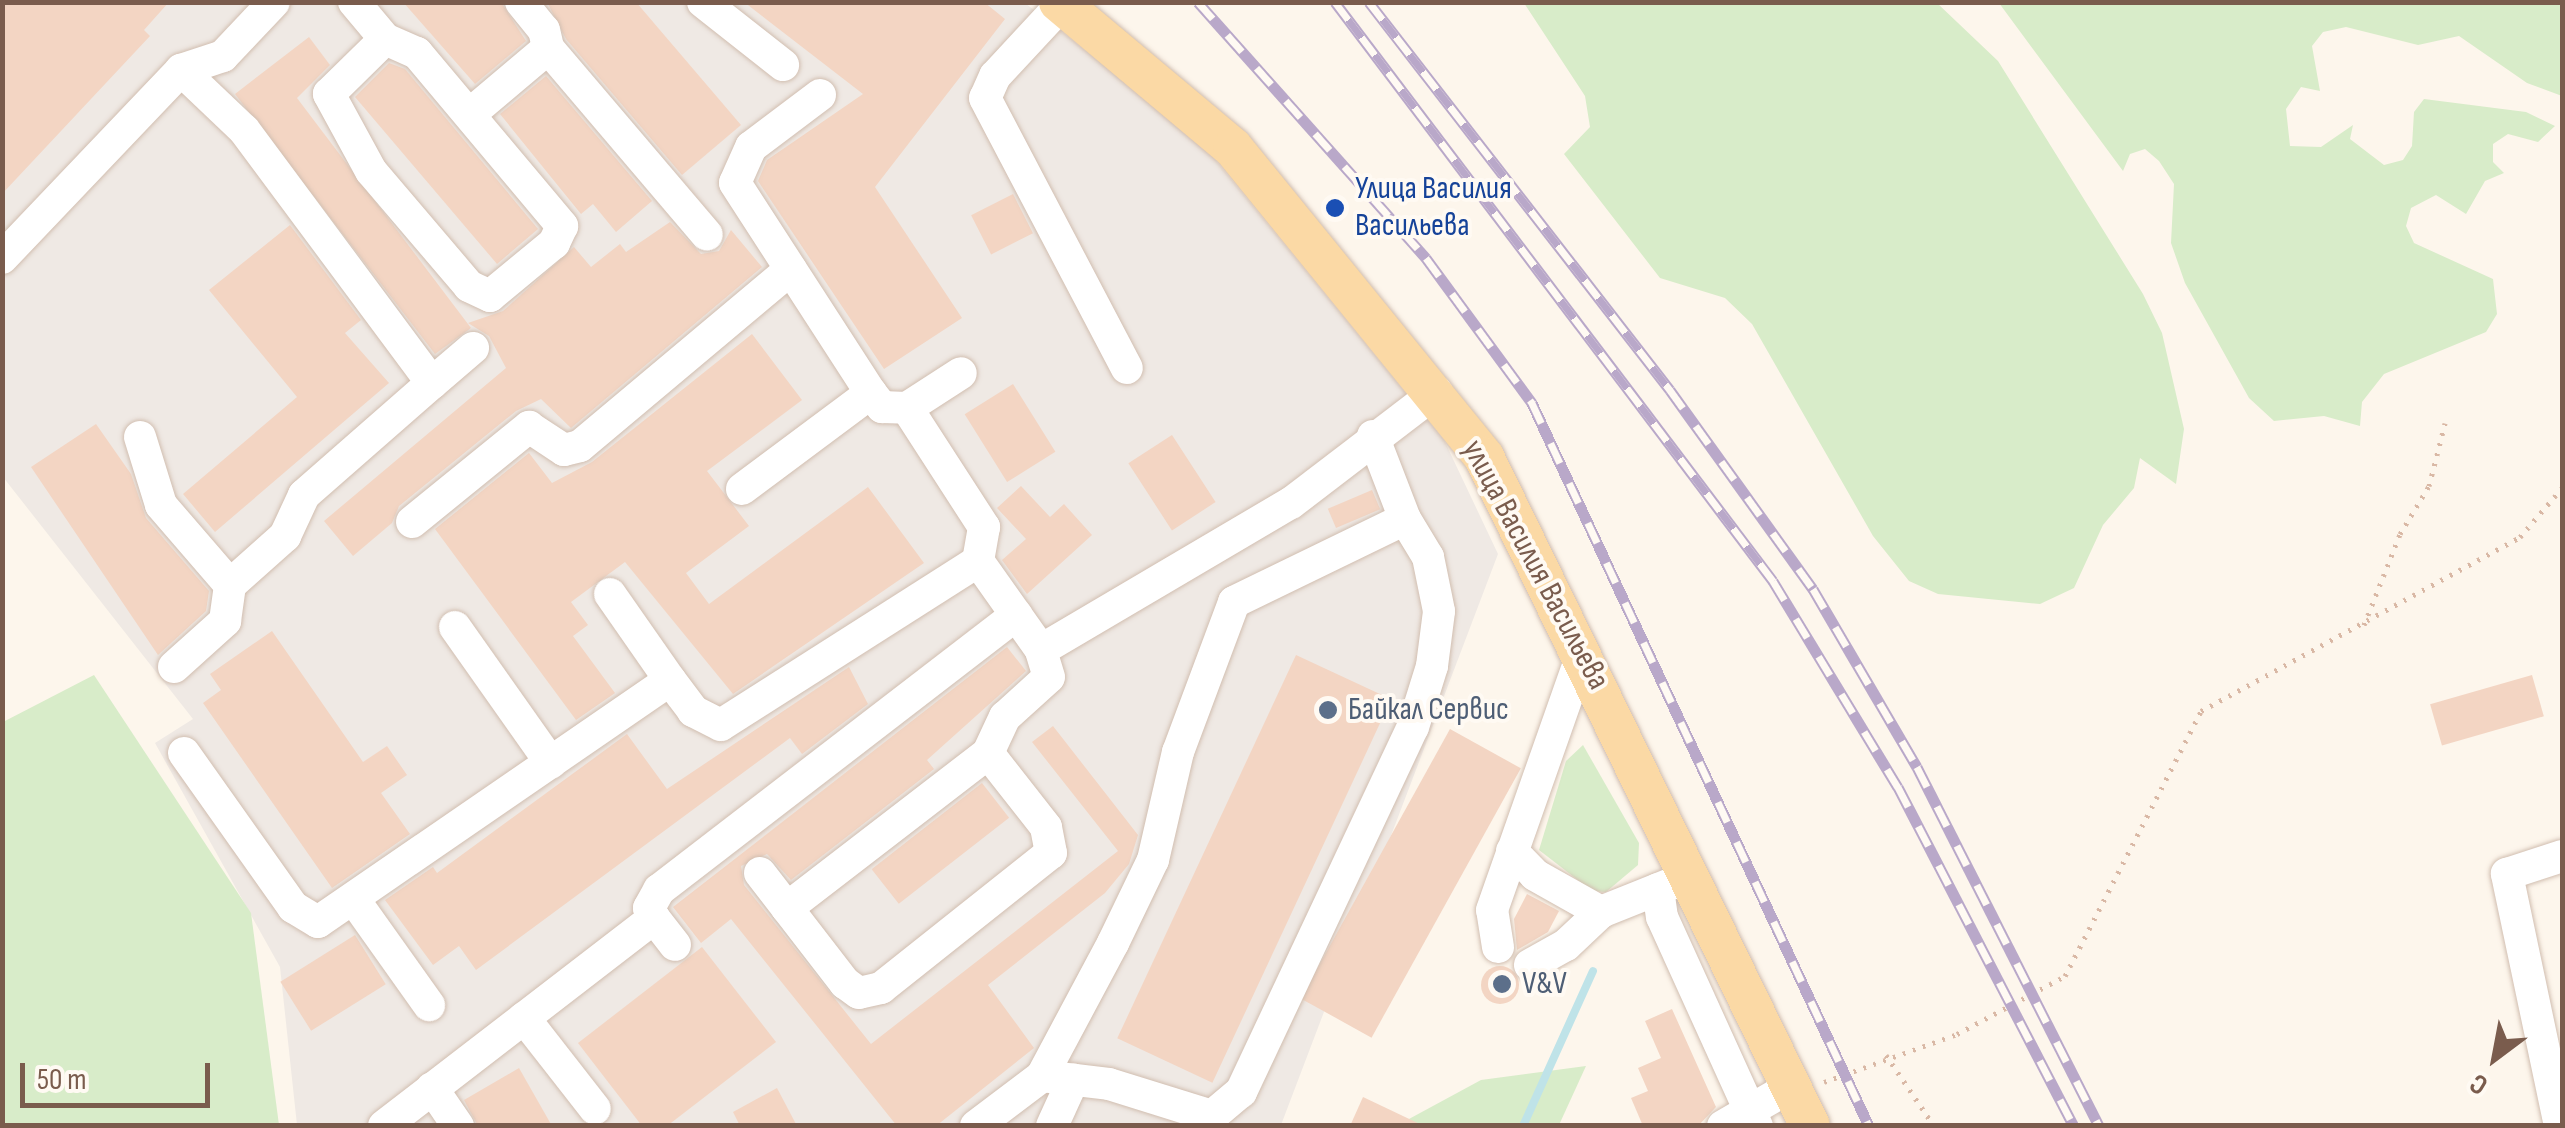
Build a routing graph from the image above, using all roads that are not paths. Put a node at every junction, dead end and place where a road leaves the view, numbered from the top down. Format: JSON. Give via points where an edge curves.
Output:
{"nodes":[{"id":1,"x":274,"y":2,"type":"edge"},
{"id":2,"x":354,"y":2,"type":"edge"},
{"id":3,"x":521,"y":2,"type":"edge"},
{"id":4,"x":703,"y":2,"type":"edge"},
{"id":5,"x":1060,"y":3,"type":"edge"},
{"id":6,"x":385,"y":39,"type":"junction"},
{"id":7,"x":548,"y":48,"type":"junction"},
{"id":8,"x":783,"y":65,"type":"dead end"},
{"id":9,"x":180,"y":70,"type":"junction"},
{"id":10,"x":820,"y":95,"type":"dead end"},
{"id":11,"x":470,"y":114,"type":"junction"},
{"id":12,"x":706,"y":235,"type":"dead end"},
{"id":13,"x":2,"y":258,"type":"edge"},
{"id":14,"x":790,"y":269,"type":"junction"},
{"id":15,"x":473,"y":348,"type":"dead end"},
{"id":16,"x":1127,"y":368,"type":"dead end"},
{"id":17,"x":962,"y":373,"type":"dead end"},
{"id":18,"x":432,"y":383,"type":"junction"},
{"id":19,"x":1436,"y":392,"type":"junction"},
{"id":20,"x":871,"y":394,"type":"junction"},
{"id":21,"x":908,"y":408,"type":"junction"},
{"id":22,"x":1373,"y":436,"type":"junction"},
{"id":23,"x":140,"y":437,"type":"dead end"},
{"id":24,"x":742,"y":489,"type":"dead end"},
{"id":25,"x":1404,"y":518,"type":"junction"},
{"id":26,"x":412,"y":522,"type":"dead end"},
{"id":27,"x":978,"y":561,"type":"junction"},
{"id":28,"x":230,"y":585,"type":"junction"},
{"id":29,"x":610,"y":594,"type":"dead end"},
{"id":30,"x":1016,"y":615,"type":"junction"},
{"id":31,"x":455,"y":627,"type":"dead end"},
{"id":32,"x":1041,"y":650,"type":"junction"},
{"id":33,"x":1582,"y":652,"type":"junction"},
{"id":34,"x":174,"y":667,"type":"dead end"},
{"id":35,"x":670,"y":680,"type":"junction"},
{"id":36,"x":184,"y":753,"type":"dead end"},
{"id":37,"x":988,"y":753,"type":"junction"},
{"id":38,"x":551,"y":764,"type":"junction"},
{"id":39,"x":1512,"y":851,"type":"junction"},
{"id":40,"x":2562,"y":856,"type":"edge"},
{"id":41,"x":760,"y":873,"type":"dead end"},
{"id":42,"x":1673,"y":883,"type":"junction"},
{"id":43,"x":355,"y":901,"type":"junction"},
{"id":44,"x":787,"y":908,"type":"junction"},
{"id":45,"x":1602,"y":912,"type":"junction"},
{"id":46,"x":654,"y":918,"type":"junction"},
{"id":47,"x":675,"y":944,"type":"dead end"},
{"id":48,"x":1498,"y":947,"type":"dead end"},
{"id":49,"x":1530,"y":964,"type":"dead end"},
{"id":50,"x":429,"y":1006,"type":"dead end"},
{"id":51,"x":524,"y":1018,"type":"junction"},
{"id":52,"x":1058,"y":1078,"type":"junction"},
{"id":53,"x":1792,"y":1086,"type":"junction"},
{"id":54,"x":432,"y":1088,"type":"junction"},
{"id":55,"x":594,"y":1110,"type":"dead end"},
{"id":56,"x":1187,"y":1118,"type":"edge"},
{"id":57,"x":1743,"y":1120,"type":"edge"},
{"id":58,"x":384,"y":1126,"type":"edge"},
{"id":59,"x":458,"y":1126,"type":"edge"},
{"id":60,"x":976,"y":1126,"type":"edge"},
{"id":61,"x":1052,"y":1126,"type":"edge"},
{"id":62,"x":1810,"y":1126,"type":"edge"},
{"id":63,"x":2560,"y":1126,"type":"edge"}],
"edges":[{"from":1,"to":9,"type":"lane","via":[[223,56]]},
{"from":2,"to":6,"type":"lane"},
{"from":3,"to":7,"type":"lane","via":[[544,30]]},
{"from":4,"to":8,"type":"lane"},
{"from":5,"to":16,"type":"lane","via":[[994,76],[984,98]]},
{"from":5,"to":19,"type":"main road","name":"улица Василия Васильева","via":[[1234,148]]},
{"from":6,"to":11,"type":"lane","via":[[417,53]]},
{"from":6,"to":11,"type":"lane","via":[[332,87],[332,103],[371,171],[469,286],[490,296],[554,243],[562,226]]},
{"from":7,"to":11,"type":"lane"},
{"from":7,"to":12,"type":"lane"},
{"from":9,"to":13,"type":"lane"},
{"from":9,"to":18,"type":"lane","via":[[244,130]]},
{"from":10,"to":14,"type":"lane","via":[[751,147],[735,171]]},
{"from":14,"to":20,"type":"lane"},
{"from":14,"to":26,"type":"lane","via":[[580,446],[564,450],[529,427]]},
{"from":15,"to":18,"type":"lane"},
{"from":17,"to":21,"type":"lane"},
{"from":18,"to":28,"type":"lane","via":[[316,481],[285,536]]},
{"from":19,"to":22,"type":"lane"},
{"from":19,"to":33,"type":"main road","name":"улица Василия Васильева","via":[[1484,457]]},
{"from":20,"to":21,"type":"lane","via":[[882,407]]},
{"from":20,"to":24,"type":"lane"},
{"from":21,"to":27,"type":"lane","via":[[984,527]]},
{"from":22,"to":25,"type":"lane"},
{"from":22,"to":32,"type":"lane","via":[[1291,503]]},
{"from":23,"to":28,"type":"lane","via":[[161,504]]},
{"from":25,"to":52,"type":"lane","via":[[1234,602],[1178,752],[1153,860]]},
{"from":25,"to":56,"type":"lane","via":[[1428,557],[1439,611],[1413,726],[1241,1092],[1212,1116]]},
{"from":27,"to":30,"type":"lane"},
{"from":27,"to":35,"type":"lane","via":[[721,725],[692,711]]},
{"from":28,"to":34,"type":"lane","via":[[225,621]]},
{"from":29,"to":35,"type":"lane"},
{"from":30,"to":32,"type":"lane"},
{"from":30,"to":46,"type":"lane","via":[[659,890],[649,908]]},
{"from":31,"to":38,"type":"lane"},
{"from":32,"to":37,"type":"lane","via":[[1049,677],[1005,717]]},
{"from":33,"to":39,"type":"lane"},
{"from":33,"to":42,"type":"main road","name":"улица Василия Васильева"},
{"from":35,"to":38,"type":"lane"},
{"from":36,"to":43,"type":"lane","via":[[306,920],[330,918]]},
{"from":37,"to":44,"type":"lane"},
{"from":37,"to":44,"type":"lane","via":[[1046,827],[1051,853],[896,976],[859,993]]},
{"from":38,"to":43,"type":"lane"},
{"from":39,"to":45,"type":"lane","via":[[1535,875]]},
{"from":39,"to":48,"type":"lane","via":[[1492,910]]},
{"from":40,"to":63,"type":"lane","via":[[2508,874]]},
{"from":41,"to":44,"type":"lane"},
{"from":42,"to":45,"type":"lane"},
{"from":42,"to":53,"type":"main road","name":"улица Василия Васильева"},
{"from":42,"to":57,"type":"lane","via":[[1662,917]]},
{"from":43,"to":50,"type":"lane"},
{"from":45,"to":49,"type":"lane","via":[[1566,946]]},
{"from":46,"to":47,"type":"lane"},
{"from":46,"to":51,"type":"lane"},
{"from":51,"to":54,"type":"lane"},
{"from":51,"to":55,"type":"lane"},
{"from":52,"to":56,"type":"lane"},
{"from":52,"to":60,"type":"lane"},
{"from":52,"to":61,"type":"lane"},
{"from":53,"to":57,"type":"lane"},
{"from":53,"to":62,"type":"main road","name":"улица Василия Васильева"},
{"from":54,"to":58,"type":"lane"},
{"from":54,"to":59,"type":"lane"}]}
